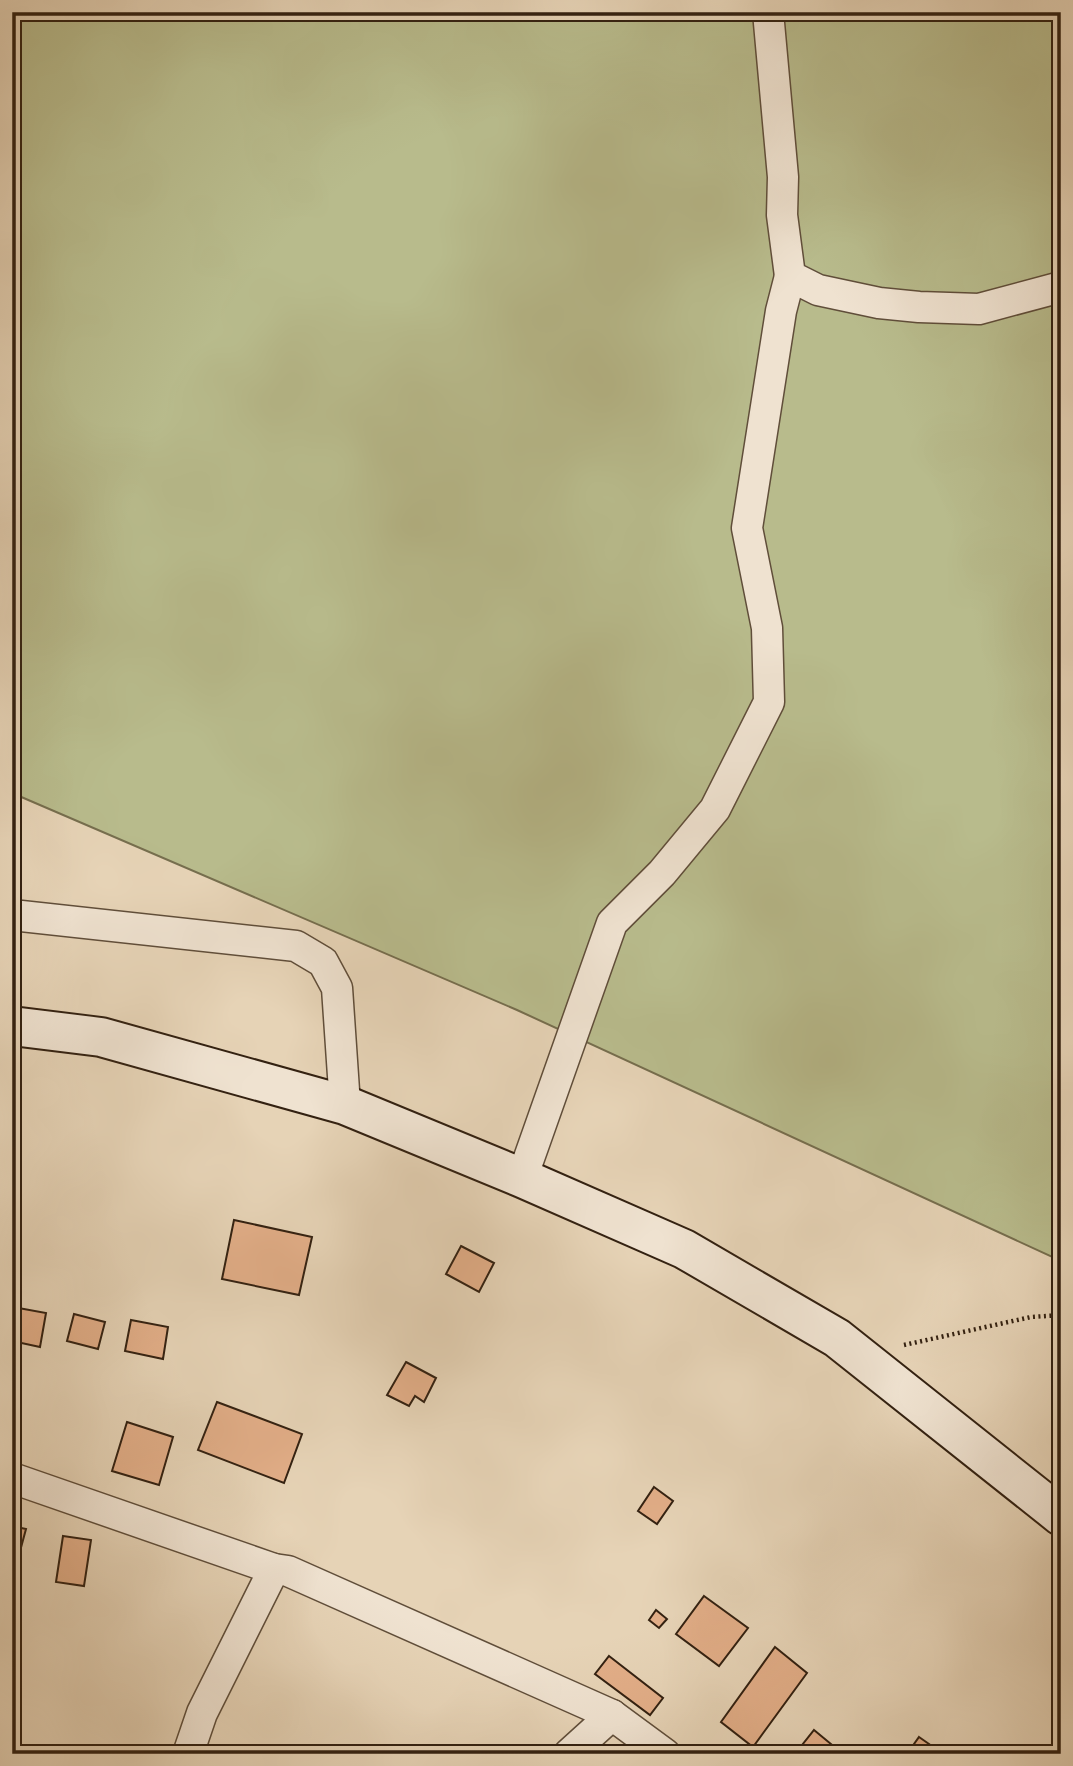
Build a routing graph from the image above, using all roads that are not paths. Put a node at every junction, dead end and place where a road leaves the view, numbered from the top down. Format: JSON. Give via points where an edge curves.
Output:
{"nodes":[{"id":1,"x":768,"y":12,"type":"edge"},
{"id":2,"x":790,"y":276,"type":"junction"},
{"id":3,"x":1061,"y":287,"type":"edge"},
{"id":4,"x":12,"y":915,"type":"edge"},
{"id":5,"x":12,"y":1026,"type":"edge"},
{"id":6,"x":345,"y":1105,"type":"junction"},
{"id":7,"x":522,"y":1178,"type":"junction"},
{"id":8,"x":12,"y":1478,"type":"edge"},
{"id":9,"x":1061,"y":1516,"type":"edge"},
{"id":10,"x":274,"y":1569,"type":"junction"},
{"id":11,"x":612,"y":1715,"type":"junction"},
{"id":12,"x":188,"y":1754,"type":"edge"},
{"id":13,"x":569,"y":1754,"type":"edge"},
{"id":14,"x":665,"y":1754,"type":"edge"}],
"edges":[{"from":1,"to":2,"type":"street"},
{"from":2,"to":3,"type":"street","via":[[818,290],[867,301],[943,308],[979,309]]},
{"from":2,"to":7,"type":"street","via":[[747,528],[767,628],[769,702],[715,809],[662,873],[612,923]]},
{"from":4,"to":6,"type":"street","via":[[296,946],[323,962],[337,988]]},
{"from":5,"to":6,"type":"main road","via":[[101,1037]]},
{"from":6,"to":7,"type":"main road"},
{"from":7,"to":9,"type":"main road","via":[[684,1249],[837,1338]]},
{"from":8,"to":10,"type":"street"},
{"from":10,"to":11,"type":"street","via":[[288,1571]]},
{"from":10,"to":12,"type":"street","via":[[202,1713]]},
{"from":11,"to":13,"type":"street"},
{"from":11,"to":14,"type":"street"}]}
